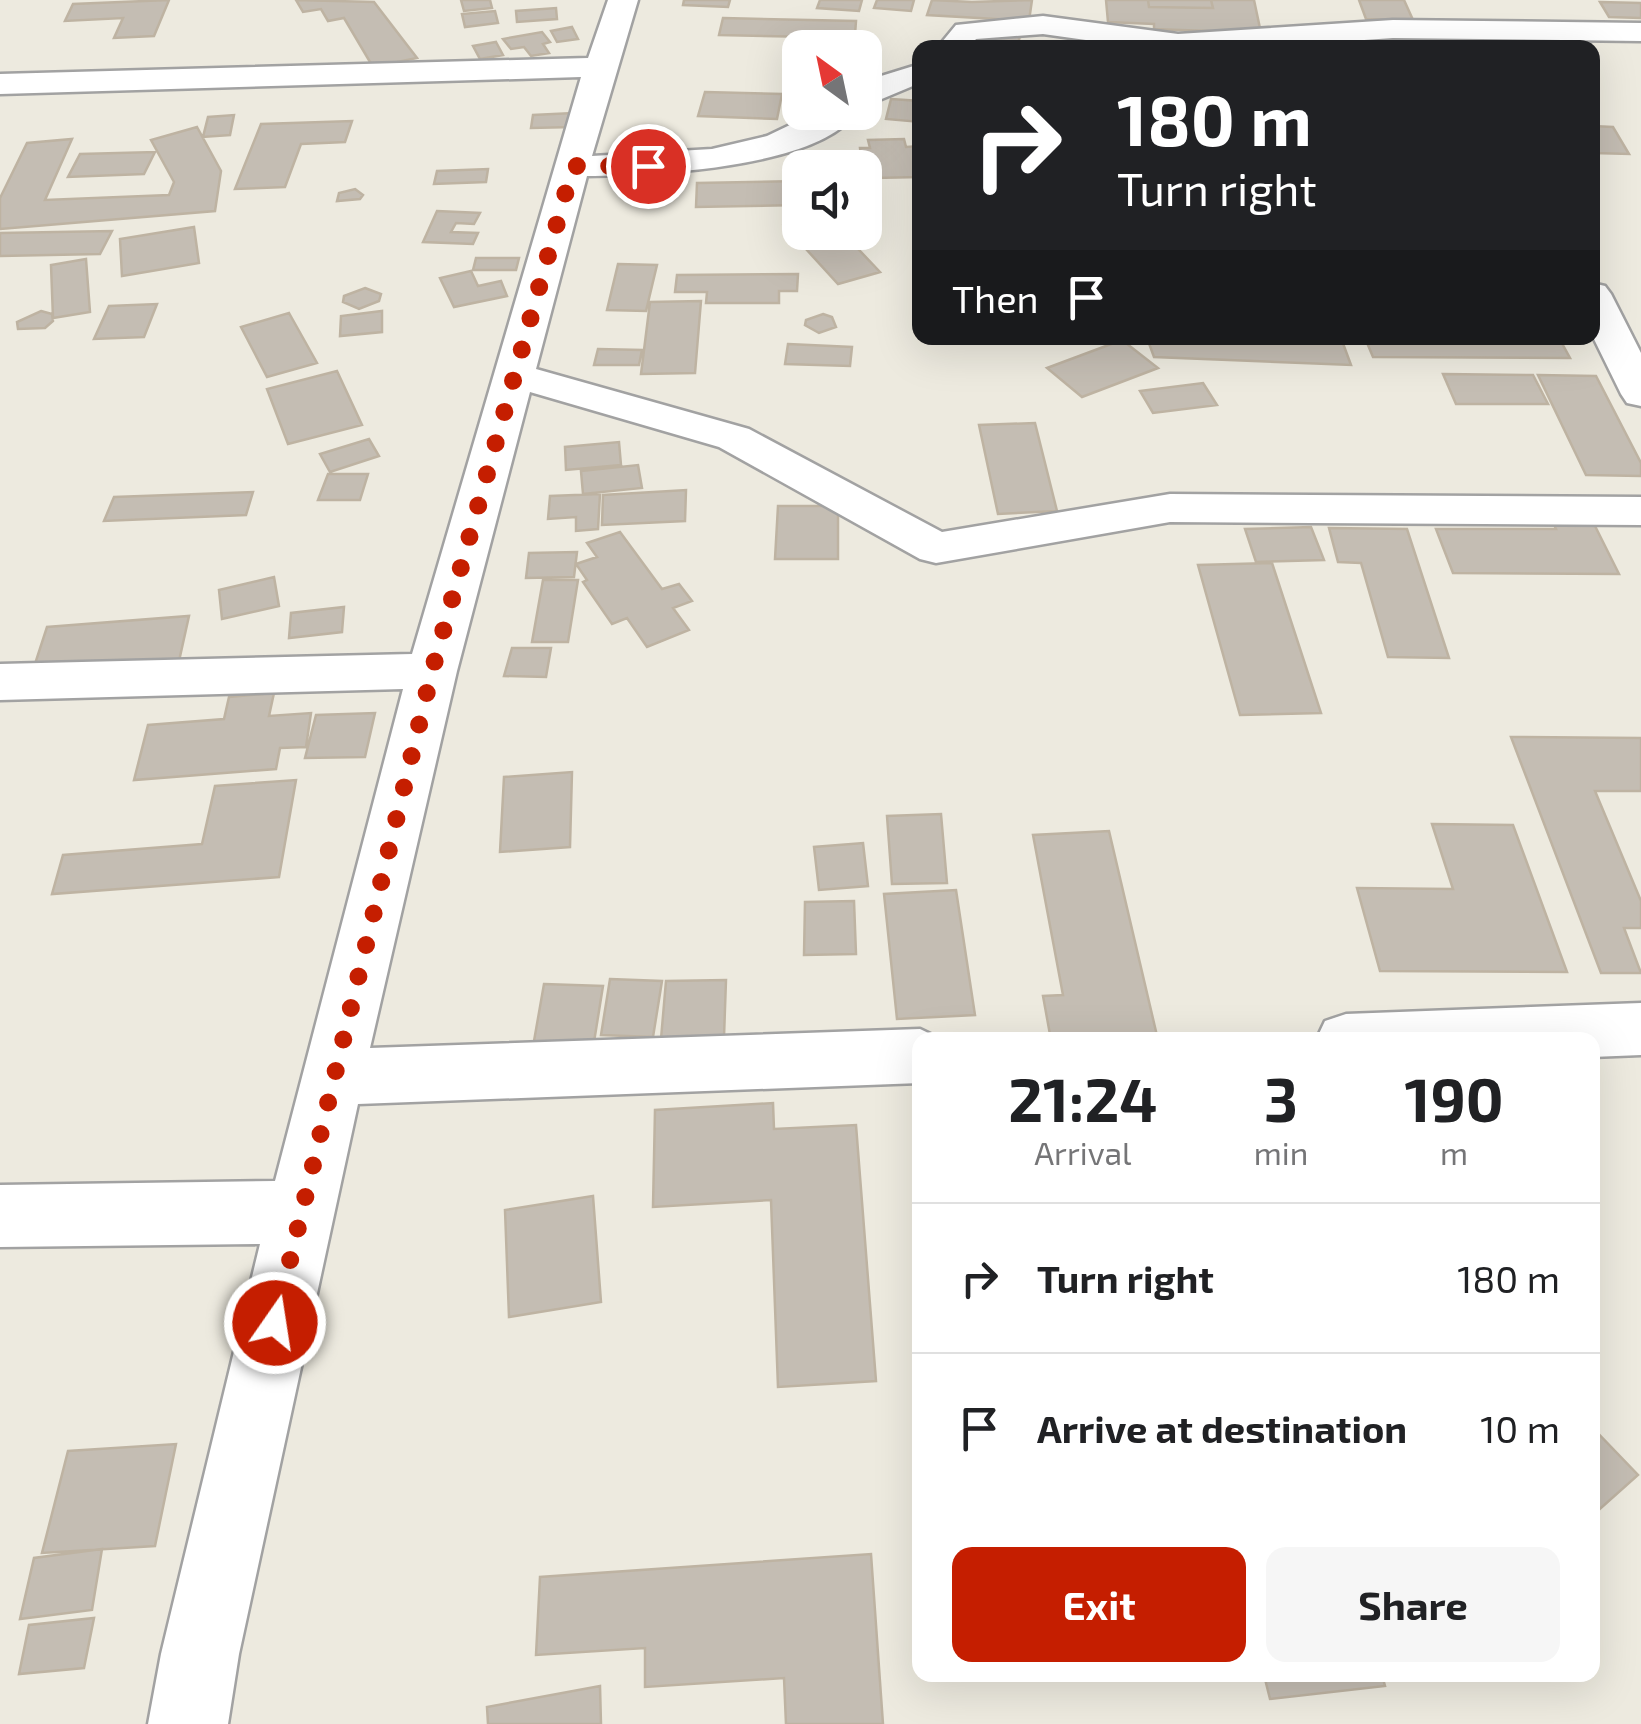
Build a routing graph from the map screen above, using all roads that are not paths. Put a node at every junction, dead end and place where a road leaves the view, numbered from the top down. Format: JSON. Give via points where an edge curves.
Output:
{"nodes":[{"id":1,"x":623,"y":0,"type":"edge"},
{"id":2,"x":1454,"y":0,"type":"edge"},
{"id":3,"x":1044,"y":13,"type":"edge"},
{"id":4,"x":1641,"y":32,"type":"edge"},
{"id":5,"x":1469,"y":38,"type":"edge"},
{"id":6,"x":959,"y":40,"type":"edge"},
{"id":7,"x":1165,"y":40,"type":"edge"},
{"id":8,"x":1224,"y":40,"type":"edge"},
{"id":9,"x":600,"y":66,"type":"junction"},
{"id":10,"x":912,"y":75,"type":"edge"},
{"id":11,"x":0,"y":84,"type":"edge"},
{"id":12,"x":882,"y":86,"type":"edge"},
{"id":13,"x":816,"y":130,"type":"edge"},
{"id":14,"x":573,"y":166,"type":"junction"},
{"id":15,"x":1600,"y":310,"type":"edge"},
{"id":16,"x":516,"y":376,"type":"junction"},
{"id":17,"x":1641,"y":394,"type":"edge"},
{"id":18,"x":1641,"y":512,"type":"edge"},
{"id":19,"x":432,"y":671,"type":"junction"},
{"id":20,"x":0,"y":682,"type":"edge"},
{"id":21,"x":1641,"y":1029,"type":"edge"},
{"id":22,"x":1561,"y":1032,"type":"edge"},
{"id":23,"x":912,"y":1056,"type":"edge"},
{"id":24,"x":334,"y":1077,"type":"junction"},
{"id":25,"x":300,"y":1212,"type":"junction"},
{"id":26,"x":0,"y":1216,"type":"edge"},
{"id":27,"x":188,"y":1724,"type":"edge"}],
"edges":[{"from":1,"to":9,"type":"street"},
{"from":2,"to":5,"type":"street"},
{"from":3,"to":6,"type":"street","via":[[967,31]]},
{"from":3,"to":7,"type":"street"},
{"from":4,"to":5,"type":"street"},
{"from":5,"to":8,"type":"street","via":[[1393,29]]},
{"from":9,"to":11,"type":"street"},
{"from":9,"to":14,"type":"street"},
{"from":10,"to":12,"type":"street"},
{"from":13,"to":14,"type":"street","via":[[686,165]]},
{"from":14,"to":16,"type":"street"},
{"from":15,"to":17,"type":"street"},
{"from":16,"to":18,"type":"street","via":[[734,438],[936,548],[1170,508]]},
{"from":16,"to":19,"type":"street"},
{"from":19,"to":20,"type":"street"},
{"from":19,"to":24,"type":"street"},
{"from":21,"to":22,"type":"street"},
{"from":23,"to":24,"type":"street"},
{"from":24,"to":25,"type":"street"},
{"from":25,"to":26,"type":"street"},
{"from":25,"to":27,"type":"street"}]}
